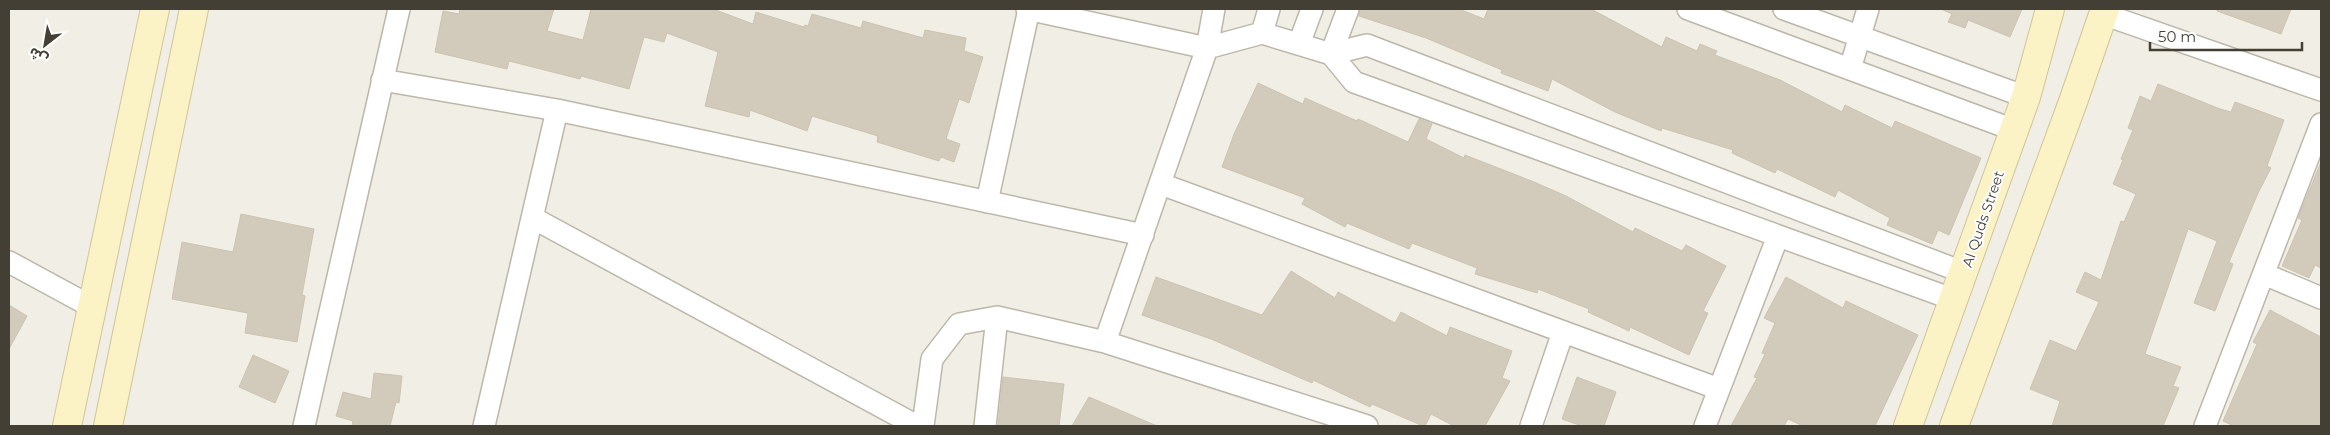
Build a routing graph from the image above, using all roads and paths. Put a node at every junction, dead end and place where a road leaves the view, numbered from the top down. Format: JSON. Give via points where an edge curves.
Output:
{"nodes":[{"id":1,"x":154,"y":9,"type":"edge"},
{"id":2,"x":194,"y":9,"type":"edge"},
{"id":3,"x":398,"y":9,"type":"edge"},
{"id":4,"x":1028,"y":9,"type":"edge"},
{"id":5,"x":1214,"y":9,"type":"edge"},
{"id":6,"x":1269,"y":9,"type":"edge"},
{"id":7,"x":1312,"y":9,"type":"edge"},
{"id":8,"x":1348,"y":9,"type":"edge"},
{"id":9,"x":1688,"y":9,"type":"edge"},
{"id":10,"x":1784,"y":9,"type":"edge"},
{"id":11,"x":1868,"y":9,"type":"edge"},
{"id":12,"x":2050,"y":9,"type":"edge"},
{"id":13,"x":2104,"y":11,"type":"edge"},
{"id":14,"x":1262,"y":33,"type":"junction"},
{"id":15,"x":1860,"y":37,"type":"junction"},
{"id":16,"x":1299,"y":44,"type":"junction"},
{"id":17,"x":1207,"y":48,"type":"junction"},
{"id":18,"x":1331,"y":54,"type":"junction"},
{"id":19,"x":1850,"y":69,"type":"junction"},
{"id":20,"x":382,"y":80,"type":"junction"},
{"id":21,"x":2321,"y":90,"type":"edge"},
{"id":22,"x":2026,"y":97,"type":"junction"},
{"id":23,"x":557,"y":110,"type":"junction"},
{"id":24,"x":2321,"y":124,"type":"edge"},
{"id":25,"x":2014,"y":130,"type":"junction"},
{"id":26,"x":1161,"y":184,"type":"junction"},
{"id":27,"x":987,"y":202,"type":"junction"},
{"id":28,"x":533,"y":218,"type":"junction"},
{"id":29,"x":1143,"y":235,"type":"junction"},
{"id":30,"x":1778,"y":236,"type":"junction"},
{"id":31,"x":9,"y":262,"type":"edge"},
{"id":32,"x":1965,"y":273,"type":"junction"},
{"id":33,"x":2264,"y":274,"type":"junction"},
{"id":34,"x":2321,"y":298,"type":"edge"},
{"id":35,"x":1955,"y":300,"type":"junction"},
{"id":36,"x":92,"y":307,"type":"junction"},
{"id":37,"x":997,"y":317,"type":"junction"},
{"id":38,"x":1563,"y":332,"type":"junction"},
{"id":39,"x":1105,"y":342,"type":"junction"},
{"id":40,"x":1719,"y":389,"type":"junction"},
{"id":41,"x":488,"y":425,"type":"edge"},
{"id":42,"x":1362,"y":425,"type":"edge"},
{"id":43,"x":67,"y":426,"type":"edge"},
{"id":44,"x":108,"y":426,"type":"edge"},
{"id":45,"x":304,"y":426,"type":"edge"},
{"id":46,"x":917,"y":426,"type":"edge"},
{"id":47,"x":923,"y":426,"type":"edge"},
{"id":48,"x":985,"y":426,"type":"edge"},
{"id":49,"x":1531,"y":426,"type":"edge"},
{"id":50,"x":1705,"y":426,"type":"edge"},
{"id":51,"x":1908,"y":426,"type":"edge"},
{"id":52,"x":1954,"y":426,"type":"edge"},
{"id":53,"x":2205,"y":426,"type":"edge"}],
"edges":[{"from":1,"to":36,"type":"main road"},
{"from":2,"to":44,"type":"main road"},
{"from":3,"to":20,"type":"street"},
{"from":4,"to":17,"type":"street"},
{"from":4,"to":27,"type":"street"},
{"from":5,"to":17,"type":"street"},
{"from":6,"to":14,"type":"street"},
{"from":7,"to":16,"type":"street"},
{"from":8,"to":18,"type":"street"},
{"from":9,"to":19,"type":"street"},
{"from":10,"to":15,"type":"street"},
{"from":11,"to":15,"type":"street"},
{"from":12,"to":22,"type":"main road","name":"Al Quds Street"},
{"from":13,"to":21,"type":"street"},
{"from":13,"to":52,"type":"main road"},
{"from":14,"to":16,"type":"street"},
{"from":14,"to":17,"type":"street"},
{"from":15,"to":19,"type":"street"},
{"from":15,"to":22,"type":"street"},
{"from":16,"to":18,"type":"street"},
{"from":17,"to":26,"type":"street"},
{"from":18,"to":30,"type":"street","via":[[1354,82]]},
{"from":18,"to":32,"type":"street","via":[[1367,45]]},
{"from":19,"to":25,"type":"street"},
{"from":20,"to":23,"type":"street"},
{"from":20,"to":45,"type":"street"},
{"from":22,"to":25,"type":"main road","name":"Al Quds Street"},
{"from":23,"to":27,"type":"street"},
{"from":23,"to":28,"type":"street"},
{"from":24,"to":33,"type":"street"},
{"from":25,"to":32,"type":"main road","name":"Al Quds Street"},
{"from":26,"to":29,"type":"street"},
{"from":26,"to":38,"type":"street"},
{"from":27,"to":29,"type":"street"},
{"from":28,"to":41,"type":"street"},
{"from":28,"to":46,"type":"street"},
{"from":29,"to":39,"type":"street"},
{"from":30,"to":35,"type":"street"},
{"from":30,"to":40,"type":"street"},
{"from":31,"to":36,"type":"street"},
{"from":32,"to":35,"type":"main road","name":"Al Quds Street"},
{"from":33,"to":34,"type":"street"},
{"from":33,"to":53,"type":"street"},
{"from":35,"to":51,"type":"main road","name":"Al Quds Street"},
{"from":36,"to":43,"type":"main road"},
{"from":37,"to":39,"type":"street"},
{"from":37,"to":47,"type":"street","via":[[959,324],[932,359]]},
{"from":37,"to":48,"type":"street"},
{"from":38,"to":40,"type":"street"},
{"from":38,"to":49,"type":"street"},
{"from":39,"to":42,"type":"street"},
{"from":40,"to":50,"type":"street"}]}
